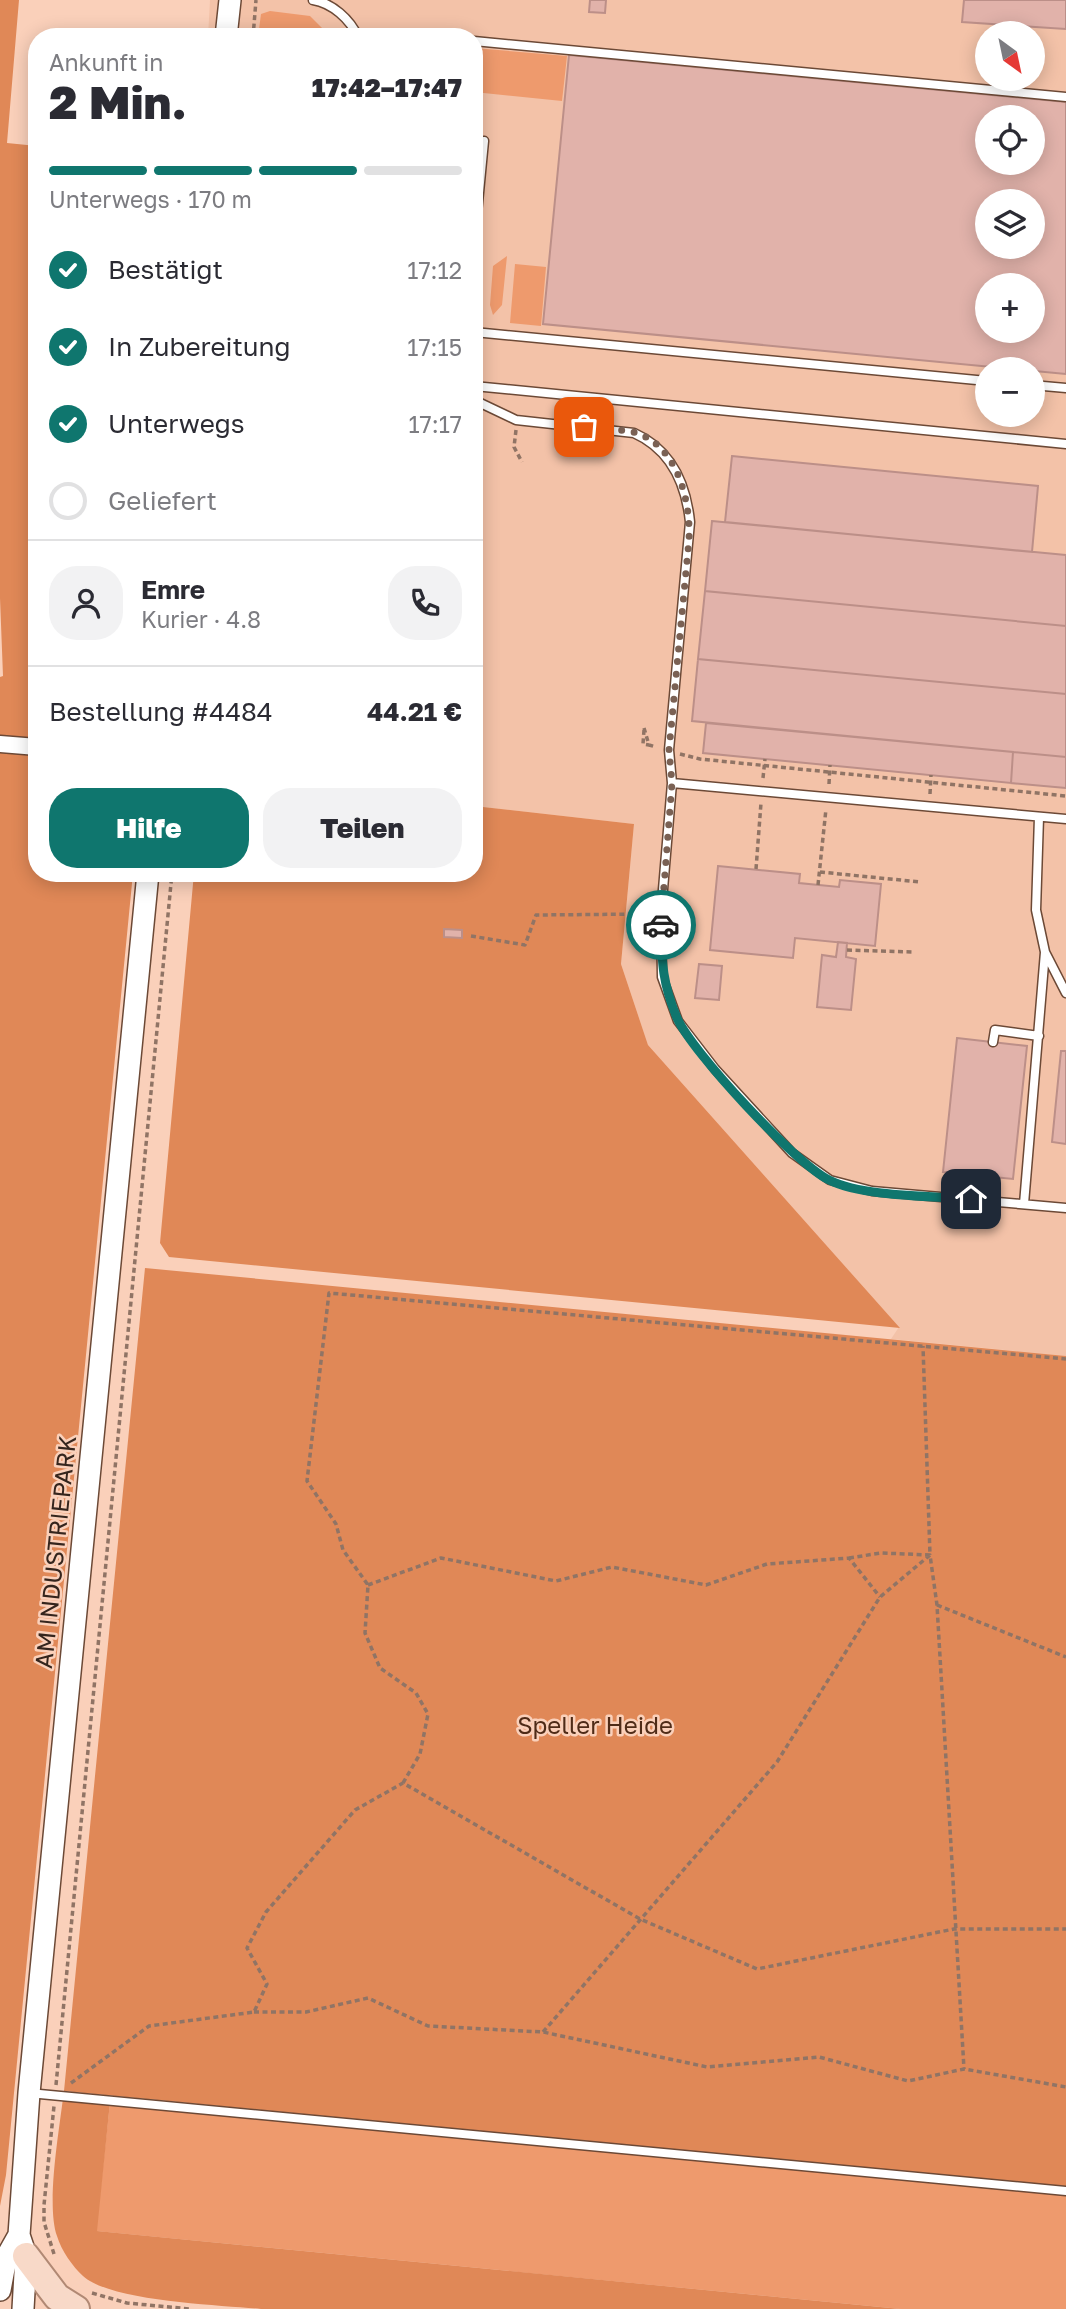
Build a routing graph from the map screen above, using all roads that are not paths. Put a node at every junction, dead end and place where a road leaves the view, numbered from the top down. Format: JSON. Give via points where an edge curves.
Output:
{"nodes":[{"id":1,"x":230,"y":0,"type":"edge"},
{"id":2,"x":313,"y":0,"type":"edge"},
{"id":3,"x":227,"y":28,"type":"edge"},
{"id":4,"x":354,"y":28,"type":"edge"},
{"id":5,"x":483,"y":42,"type":"edge"},
{"id":6,"x":1066,"y":97,"type":"edge"},
{"id":7,"x":484,"y":141,"type":"dead end"},
{"id":8,"x":483,"y":151,"type":"edge"},
{"id":9,"x":483,"y":333,"type":"edge"},
{"id":10,"x":975,"y":380,"type":"edge"},
{"id":11,"x":1045,"y":386,"type":"edge"},
{"id":12,"x":483,"y":387,"type":"edge"},
{"id":13,"x":1066,"y":388,"type":"edge"},
{"id":14,"x":483,"y":404,"type":"edge"},
{"id":15,"x":1066,"y":444,"type":"edge"},
{"id":16,"x":0,"y":744,"type":"edge"},
{"id":17,"x":28,"y":746,"type":"edge"},
{"id":18,"x":672,"y":783,"type":"junction"},
{"id":19,"x":1039,"y":817,"type":"junction"},
{"id":20,"x":1066,"y":819,"type":"edge"},
{"id":21,"x":147,"y":882,"type":"edge"},
{"id":22,"x":1045,"y":952,"type":"junction"},
{"id":23,"x":1066,"y":993,"type":"edge"},
{"id":24,"x":1039,"y":1036,"type":"junction"},
{"id":25,"x":993,"y":1042,"type":"dead end"},
{"id":26,"x":1024,"y":1204,"type":"junction"},
{"id":27,"x":1066,"y":1208,"type":"edge"},
{"id":28,"x":29,"y":2093,"type":"junction"},
{"id":29,"x":1066,"y":2191,"type":"edge"},
{"id":30,"x":22,"y":2246,"type":"junction"},
{"id":31,"x":0,"y":2290,"type":"edge"},
{"id":32,"x":80,"y":2299,"type":"edge"},
{"id":33,"x":23,"y":2309,"type":"edge"}],
"edges":[{"from":1,"to":3,"type":"street"},
{"from":2,"to":4,"type":"lane","via":[[328,5]]},
{"from":5,"to":6,"type":"lane"},
{"from":7,"to":8,"type":"lane"},
{"from":9,"to":10,"type":"lane"},
{"from":11,"to":13,"type":"lane"},
{"from":12,"to":15,"type":"lane"},
{"from":14,"to":18,"type":"lane","via":[[516,420],[634,432],[650,440],[684,487],[690,522],[669,750]]},
{"from":16,"to":17,"type":"street"},
{"from":18,"to":19,"type":"lane"},
{"from":18,"to":26,"type":"lane","via":[[661,913],[662,977],[678,1021],[715,1069],[792,1153],[830,1180],[872,1191]]},
{"from":19,"to":20,"type":"lane"},
{"from":19,"to":22,"type":"lane","via":[[1036,910]]},
{"from":21,"to":28,"type":"street","name":"AM INDUSTRIEPARK"},
{"from":22,"to":23,"type":"lane"},
{"from":22,"to":24,"type":"lane"},
{"from":24,"to":25,"type":"lane","via":[[995,1030]]},
{"from":24,"to":26,"type":"lane"},
{"from":26,"to":27,"type":"lane"},
{"from":28,"to":29,"type":"lane"},
{"from":28,"to":30,"type":"street","name":"AM INDUSTRIEPARK"},
{"from":30,"to":31,"type":"street","name":"AM INDUSTRIEPARK","via":[[6,2258]]},
{"from":30,"to":32,"type":"main road","via":[[57,2297]]},
{"from":30,"to":33,"type":"street","name":"AM INDUSTRIEPARK"}]}
